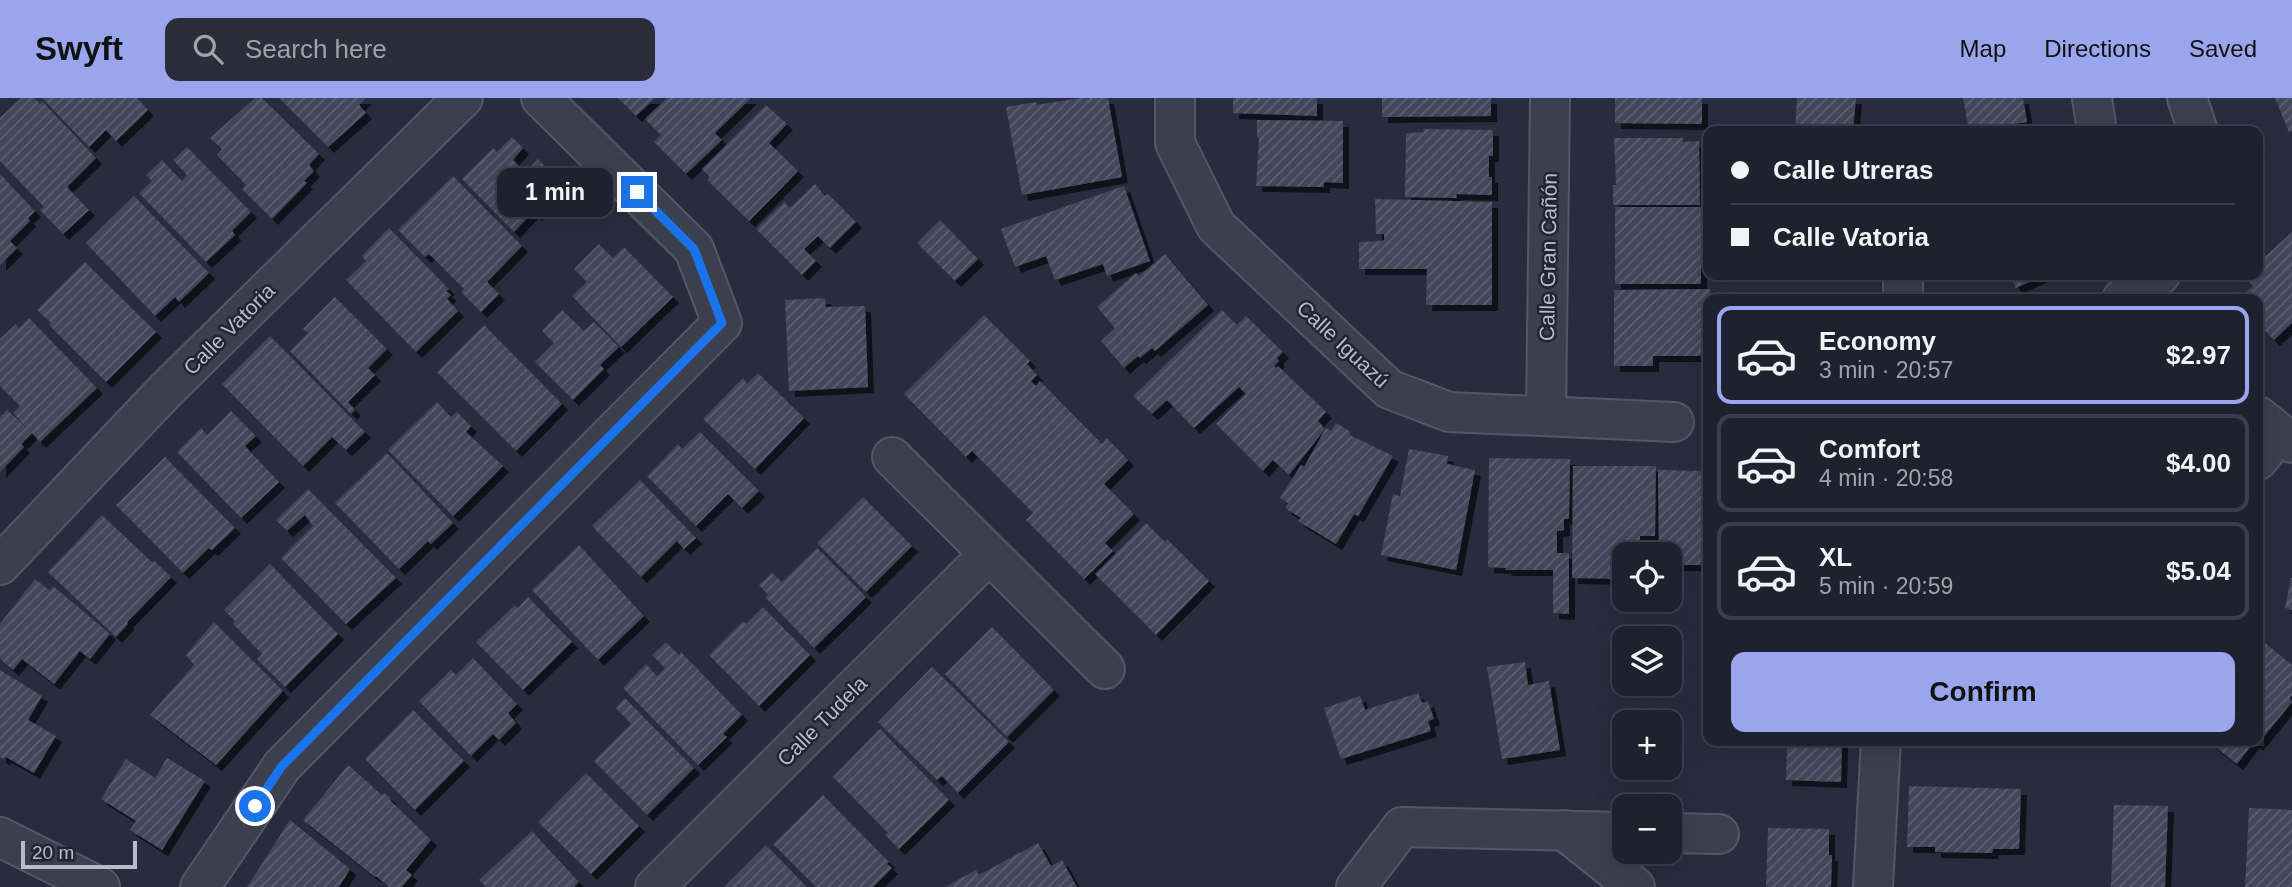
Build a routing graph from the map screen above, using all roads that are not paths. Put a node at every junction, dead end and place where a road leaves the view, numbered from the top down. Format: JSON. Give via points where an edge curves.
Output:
{"nodes":[{"id":1,"x":463,"y":98,"type":"edge"},
{"id":2,"x":541,"y":98,"type":"edge"},
{"id":3,"x":1175,"y":98,"type":"edge"},
{"id":4,"x":1550,"y":98,"type":"edge"},
{"id":5,"x":2092,"y":98,"type":"edge"},
{"id":6,"x":2187,"y":98,"type":"edge"},
{"id":7,"x":2096,"y":126,"type":"edge"},
{"id":8,"x":2195,"y":126,"type":"edge"},
{"id":9,"x":2153,"y":280,"type":"edge"},
{"id":10,"x":2130,"y":294,"type":"edge"},
{"id":11,"x":1546,"y":416,"type":"junction"},
{"id":12,"x":1674,"y":422,"type":"dead end"},
{"id":13,"x":892,"y":457,"type":"dead end"},
{"id":14,"x":988,"y":555,"type":"junction"},
{"id":15,"x":0,"y":565,"type":"edge"},
{"id":16,"x":1105,"y":669,"type":"dead end"},
{"id":17,"x":1881,"y":746,"type":"edge"},
{"id":18,"x":1564,"y":830,"type":"junction"},
{"id":19,"x":1612,"y":832,"type":"edge"},
{"id":20,"x":1682,"y":833,"type":"edge"},
{"id":21,"x":1719,"y":834,"type":"dead end"},
{"id":22,"x":0,"y":837,"type":"edge"},
{"id":23,"x":100,"y":887,"type":"edge"},
{"id":24,"x":200,"y":887,"type":"edge"},
{"id":25,"x":655,"y":887,"type":"edge"},
{"id":26,"x":1356,"y":887,"type":"edge"},
{"id":27,"x":1635,"y":887,"type":"edge"},
{"id":28,"x":1873,"y":887,"type":"edge"}],
"edges":[{"from":1,"to":15,"type":"street","name":"Calle Vatoria","via":[[165,391]]},
{"from":2,"to":24,"type":"street","via":[[694,249],[722,323],[282,766]]},
{"from":3,"to":11,"type":"street","name":"Calle Iguazú","via":[[1175,143],[1216,226],[1389,389],[1449,412]]},
{"from":4,"to":11,"type":"street","name":"Calle Gran Cañón"},
{"from":5,"to":7,"type":"street"},
{"from":6,"to":8,"type":"street"},
{"from":9,"to":10,"type":"street"},
{"from":11,"to":12,"type":"street","name":"Calle Iguazú"},
{"from":13,"to":14,"type":"street"},
{"from":14,"to":16,"type":"street"},
{"from":14,"to":25,"type":"street","name":"Calle Tudela"},
{"from":17,"to":28,"type":"street"},
{"from":18,"to":19,"type":"street"},
{"from":18,"to":26,"type":"street","via":[[1402,827]]},
{"from":18,"to":27,"type":"street"},
{"from":20,"to":21,"type":"street"},
{"from":22,"to":23,"type":"street"}]}
